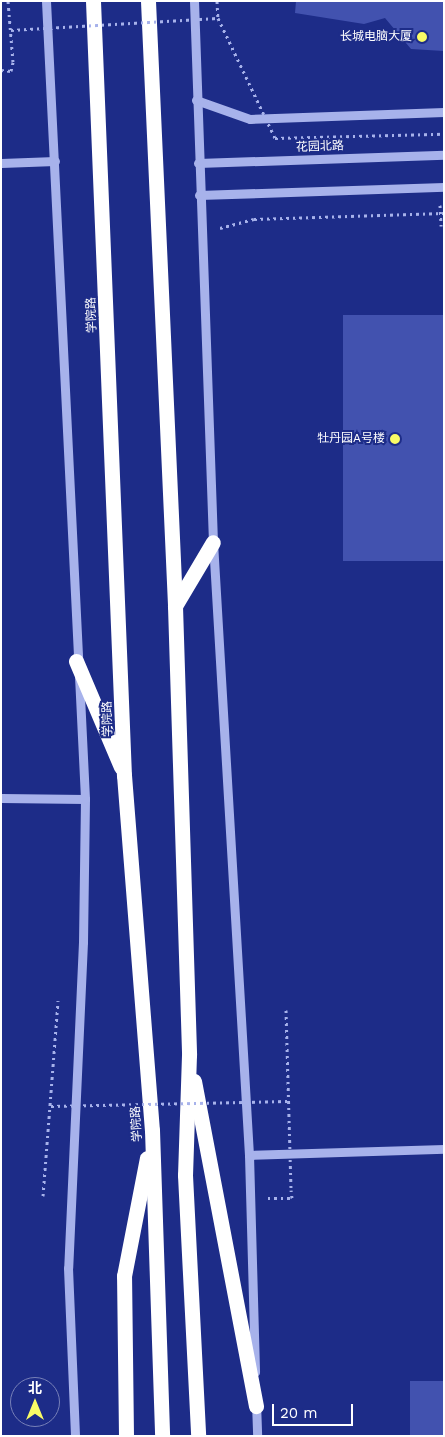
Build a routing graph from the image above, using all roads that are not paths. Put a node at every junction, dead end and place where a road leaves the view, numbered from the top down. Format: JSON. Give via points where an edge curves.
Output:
{"nodes":[{"id":1,"x":46,"y":1,"type":"edge"},
{"id":2,"x":93,"y":1,"type":"edge"},
{"id":3,"x":148,"y":1,"type":"edge"},
{"id":4,"x":194,"y":1,"type":"edge"},
{"id":5,"x":196,"y":100,"type":"junction"},
{"id":6,"x":444,"y":112,"type":"edge"},
{"id":7,"x":444,"y":155,"type":"edge"},
{"id":8,"x":55,"y":161,"type":"junction"},
{"id":9,"x":1,"y":163,"type":"edge"},
{"id":10,"x":198,"y":163,"type":"junction"},
{"id":11,"x":444,"y":187,"type":"edge"},
{"id":12,"x":199,"y":196,"type":"junction"},
{"id":13,"x":213,"y":542,"type":"junction"},
{"id":14,"x":175,"y":606,"type":"junction"},
{"id":15,"x":76,"y":661,"type":"junction"},
{"id":16,"x":124,"y":775,"type":"junction"},
{"id":17,"x":1,"y":798,"type":"edge"},
{"id":18,"x":85,"y":800,"type":"junction"},
{"id":19,"x":189,"y":1055,"type":"junction"},
{"id":20,"x":152,"y":1130,"type":"junction"},
{"id":21,"x":444,"y":1149,"type":"edge"},
{"id":22,"x":249,"y":1155,"type":"junction"},
{"id":23,"x":256,"y":1406,"type":"junction"},
{"id":24,"x":75,"y":1436,"type":"edge"},
{"id":25,"x":126,"y":1436,"type":"edge"},
{"id":26,"x":162,"y":1436,"type":"edge"},
{"id":27,"x":198,"y":1436,"type":"edge"},
{"id":28,"x":258,"y":1436,"type":"edge"}],
"edges":[{"from":1,"to":8,"type":"street"},
{"from":2,"to":16,"type":"highway","name":"学院路"},
{"from":3,"to":14,"type":"highway"},
{"from":4,"to":5,"type":"street"},
{"from":5,"to":6,"type":"street","via":[[250,119]]},
{"from":5,"to":10,"type":"street"},
{"from":7,"to":10,"type":"street","name":"花园北路"},
{"from":8,"to":9,"type":"street"},
{"from":8,"to":15,"type":"street"},
{"from":10,"to":12,"type":"street"},
{"from":11,"to":12,"type":"street"},
{"from":12,"to":13,"type":"street"},
{"from":13,"to":14,"type":"highway"},
{"from":13,"to":22,"type":"street"},
{"from":14,"to":19,"type":"highway"},
{"from":15,"to":16,"type":"highway"},
{"from":15,"to":18,"type":"street"},
{"from":16,"to":20,"type":"highway","name":"学院路"},
{"from":17,"to":18,"type":"street"},
{"from":18,"to":24,"type":"street","via":[[83,942],[68,1268]]},
{"from":19,"to":23,"type":"highway"},
{"from":19,"to":27,"type":"highway","via":[[185,1175]]},
{"from":20,"to":25,"type":"highway","via":[[124,1276]]},
{"from":20,"to":26,"type":"highway","name":"学院路"},
{"from":21,"to":22,"type":"street"},
{"from":22,"to":23,"type":"street"},
{"from":23,"to":28,"type":"street"}]}
